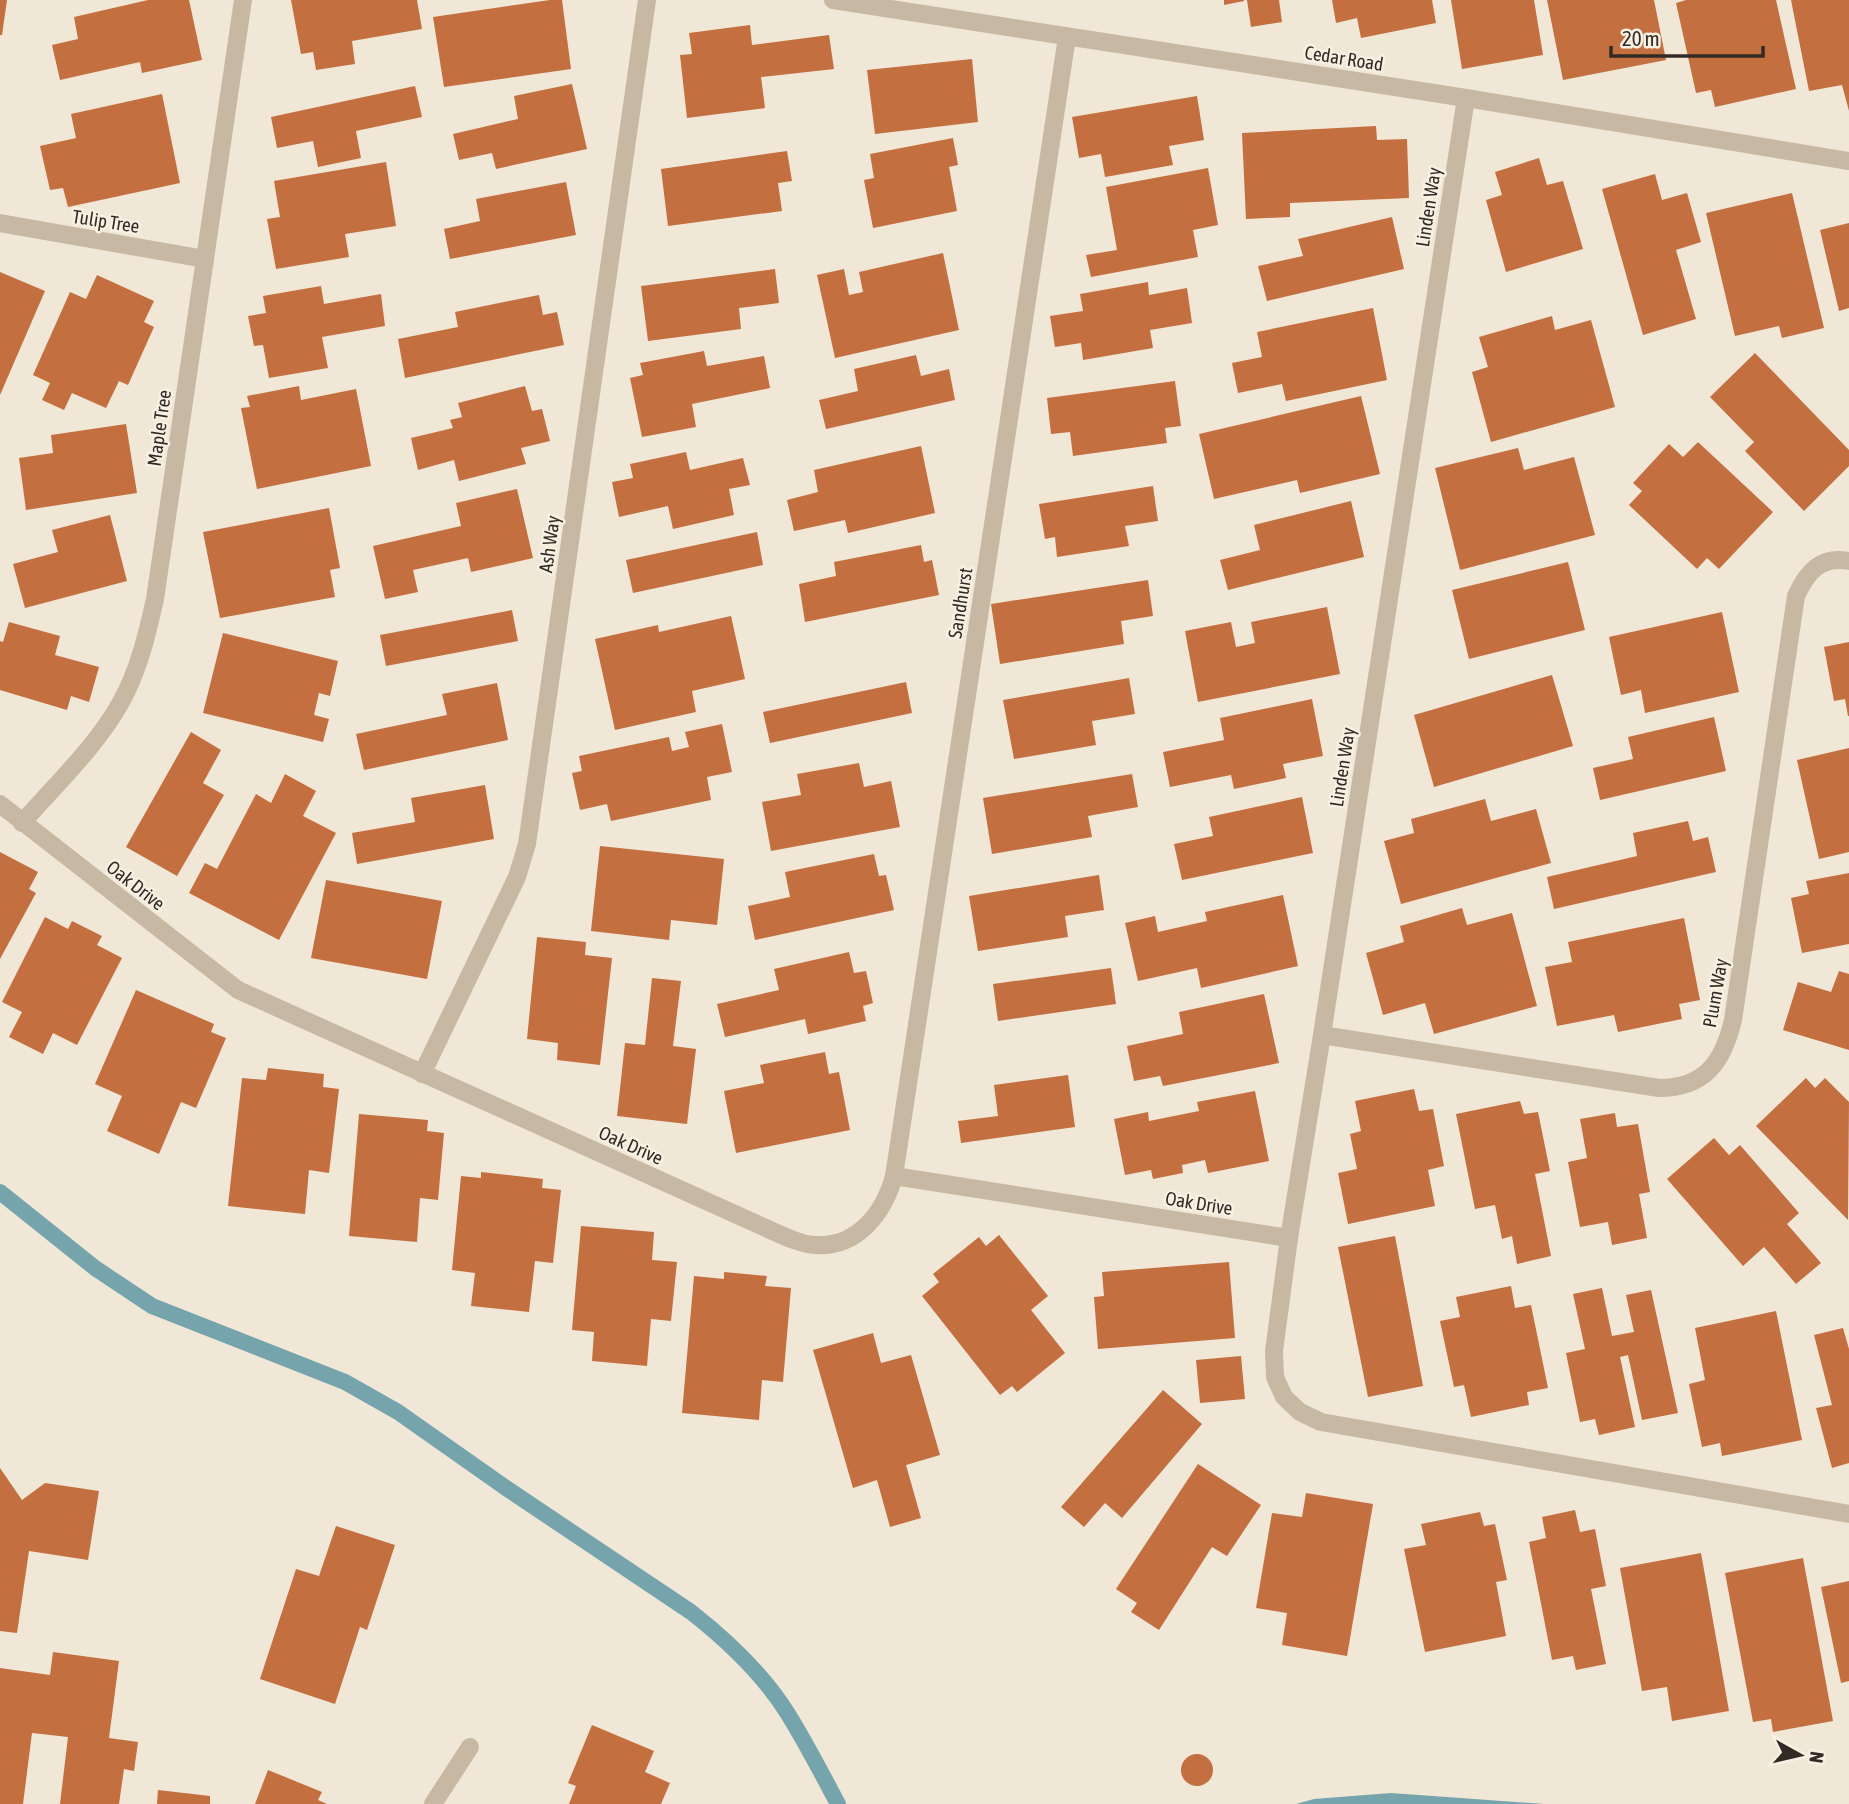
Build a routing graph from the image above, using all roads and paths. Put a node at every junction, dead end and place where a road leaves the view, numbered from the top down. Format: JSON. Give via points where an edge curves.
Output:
{"nodes":[{"id":1,"x":243,"y":0,"type":"edge"},
{"id":2,"x":647,"y":0,"type":"edge"},
{"id":3,"x":833,"y":0,"type":"edge"},
{"id":4,"x":1067,"y":37,"type":"junction"},
{"id":5,"x":1466,"y":98,"type":"junction"},
{"id":6,"x":1849,"y":161,"type":"edge"},
{"id":7,"x":0,"y":223,"type":"edge"},
{"id":8,"x":205,"y":259,"type":"junction"},
{"id":9,"x":1849,"y":561,"type":"edge"},
{"id":10,"x":0,"y":804,"type":"edge"},
{"id":11,"x":22,"y":823,"type":"junction"},
{"id":12,"x":1322,"y":1035,"type":"junction"},
{"id":13,"x":422,"y":1074,"type":"junction"},
{"id":14,"x":894,"y":1176,"type":"junction"},
{"id":15,"x":1289,"y":1238,"type":"junction"},
{"id":16,"x":1849,"y":1514,"type":"edge"},
{"id":17,"x":470,"y":1747,"type":"dead end"},
{"id":18,"x":433,"y":1804,"type":"edge"}],
"edges":[{"from":1,"to":8,"type":"street","name":"Maple Tree"},
{"from":2,"to":13,"type":"street","name":"Ash Way","via":[[527,844],[517,877]]},
{"from":3,"to":4,"type":"street","name":"Cedar Road"},
{"from":4,"to":5,"type":"street","name":"Cedar Road"},
{"from":4,"to":14,"type":"street","name":"Sandhurst"},
{"from":5,"to":6,"type":"street","name":"Cedar Road"},
{"from":5,"to":12,"type":"street","name":"Linden Way"},
{"from":7,"to":8,"type":"street","name":"Tulip Tree"},
{"from":8,"to":11,"type":"street","name":"Maple Tree","via":[[155,600],[136,670],[104,728]]},
{"from":9,"to":12,"type":"street","name":"Plum Way","via":[[1815,566],[1796,596],[1733,1020],[1729,1039],[1706,1073],[1690,1085],[1659,1088]]},
{"from":10,"to":11,"type":"street","name":"Oak Drive"},
{"from":11,"to":13,"type":"street","name":"Oak Drive","via":[[238,990]]},
{"from":12,"to":15,"type":"street","name":"Linden Way"},
{"from":13,"to":14,"type":"street","name":"Oak Drive","via":[[788,1238],[813,1245],[834,1245],[867,1226],[889,1195]]},
{"from":14,"to":15,"type":"street","name":"Oak Drive"},
{"from":15,"to":16,"type":"street","name":"Linden Way","via":[[1274,1351],[1275,1377],[1284,1397],[1300,1412],[1321,1422]]},
{"from":17,"to":18,"type":"street"}]}
